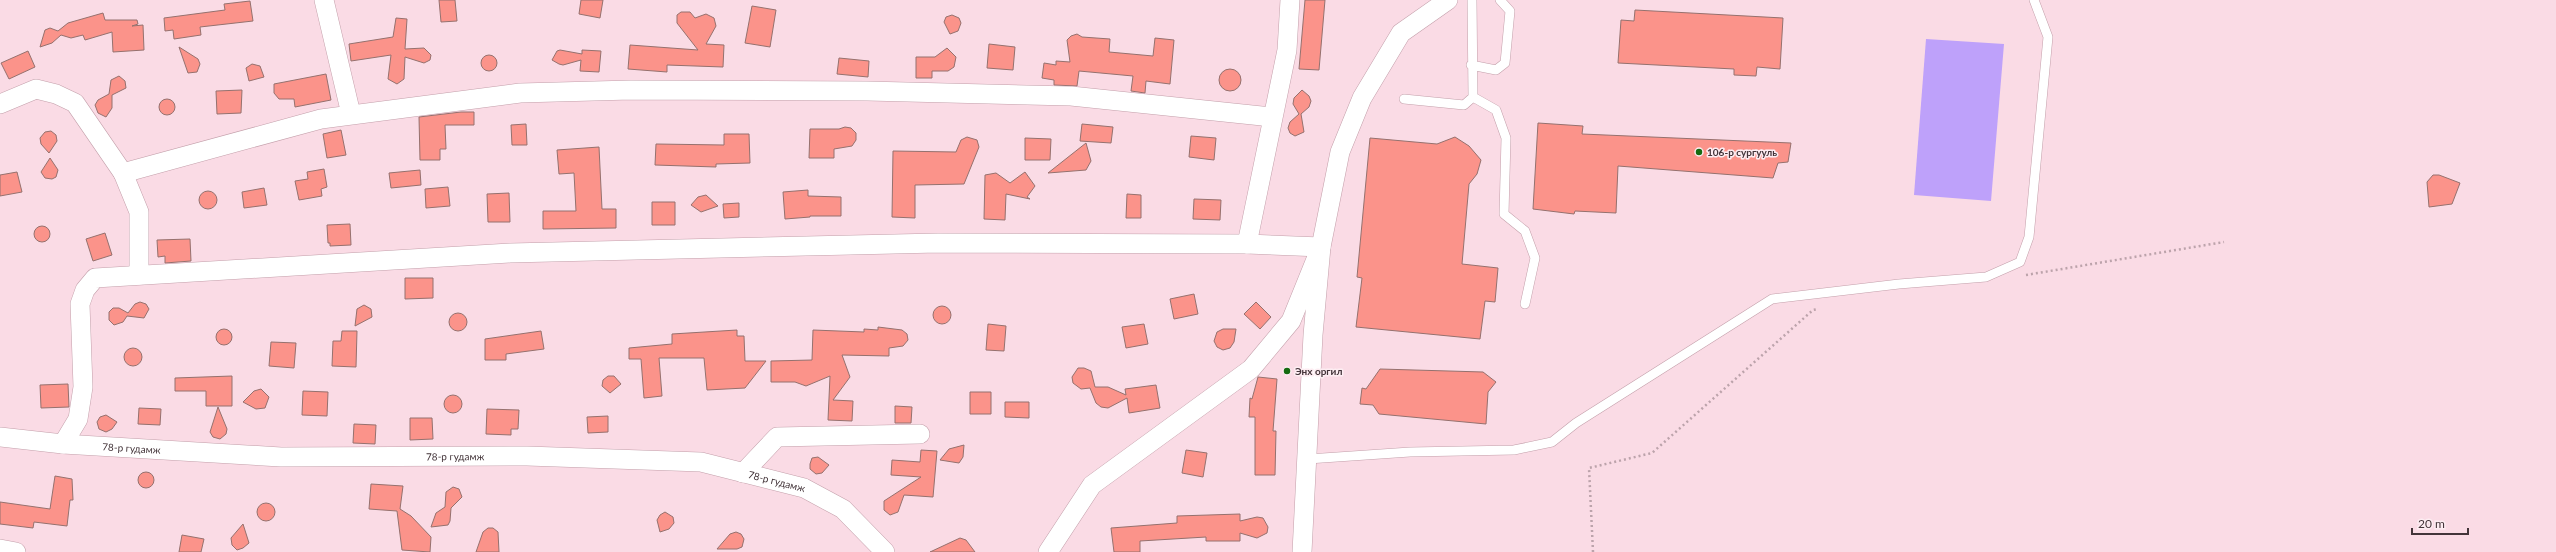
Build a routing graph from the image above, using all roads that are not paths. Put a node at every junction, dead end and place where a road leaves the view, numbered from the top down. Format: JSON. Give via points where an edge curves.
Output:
{"nodes":[{"id":1,"x":324,"y":0,"type":"edge"},
{"id":2,"x":1290,"y":0,"type":"edge"},
{"id":3,"x":1448,"y":0,"type":"edge"},
{"id":4,"x":1472,"y":0,"type":"edge"},
{"id":5,"x":1500,"y":0,"type":"edge"},
{"id":6,"x":2034,"y":0,"type":"edge"},
{"id":7,"x":1471,"y":65,"type":"junction"},
{"id":8,"x":1472,"y":97,"type":"junction"},
{"id":9,"x":1404,"y":99,"type":"dead end"},
{"id":10,"x":0,"y":104,"type":"edge"},
{"id":11,"x":351,"y":114,"type":"junction"},
{"id":12,"x":1272,"y":117,"type":"junction"},
{"id":13,"x":123,"y":173,"type":"junction"},
{"id":14,"x":1247,"y":244,"type":"junction"},
{"id":15,"x":1321,"y":247,"type":"junction"},
{"id":16,"x":139,"y":275,"type":"junction"},
{"id":17,"x":1525,"y":304,"type":"dead end"},
{"id":18,"x":920,"y":434,"type":"dead end"},
{"id":19,"x":0,"y":437,"type":"edge"},
{"id":20,"x":63,"y":444,"type":"junction"},
{"id":21,"x":1308,"y":459,"type":"junction"},
{"id":22,"x":743,"y":473,"type":"junction"},
{"id":23,"x":0,"y":549,"type":"edge"},
{"id":24,"x":16,"y":552,"type":"edge"},
{"id":25,"x":885,"y":552,"type":"edge"},
{"id":26,"x":1048,"y":552,"type":"edge"},
{"id":27,"x":1302,"y":552,"type":"edge"}],
"edges":[{"from":1,"to":11,"type":"street"},
{"from":2,"to":12,"type":"street","via":[[1287,50]]},
{"from":3,"to":15,"type":"street","via":[[1401,34],[1362,98],[1340,152]]},
{"from":4,"to":7,"type":"lane"},
{"from":5,"to":7,"type":"lane","via":[[1510,11],[1505,63],[1496,70]]},
{"from":6,"to":21,"type":"lane","via":[[2048,37],[2029,237],[2020,262],[1986,277],[1772,299],[1576,423],[1552,442],[1514,450],[1410,452]]},
{"from":7,"to":8,"type":"lane"},
{"from":8,"to":9,"type":"lane","via":[[1464,105]]},
{"from":8,"to":17,"type":"lane","via":[[1496,110],[1506,138],[1504,214],[1525,231],[1535,258]]},
{"from":10,"to":13,"type":"street","via":[[36,89],[56,94],[75,103]]},
{"from":11,"to":12,"type":"street","via":[[520,93],[631,90],[1071,96]]},
{"from":11,"to":13,"type":"street","via":[[321,119]]},
{"from":12,"to":14,"type":"street"},
{"from":13,"to":16,"type":"street","via":[[139,212]]},
{"from":14,"to":15,"type":"street"},
{"from":14,"to":16,"type":"street","via":[[938,242],[510,253]]},
{"from":15,"to":21,"type":"street","via":[[1313,336]]},
{"from":15,"to":26,"type":"street","via":[[1291,321],[1251,369],[1092,485]]},
{"from":16,"to":20,"type":"street","via":[[95,278],[85,290],[80,304],[83,387],[78,419]]},
{"from":18,"to":22,"type":"street","via":[[777,437]]},
{"from":19,"to":20,"type":"street","name":"78-р гудамж"},
{"from":20,"to":22,"type":"street","name":"78-р гудамж","via":[[280,457],[527,456],[702,462]]},
{"from":21,"to":27,"type":"street"},
{"from":22,"to":25,"type":"street","name":"78-р гудамж","via":[[804,488],[843,509]]},
{"from":23,"to":24,"type":"street"}]}
